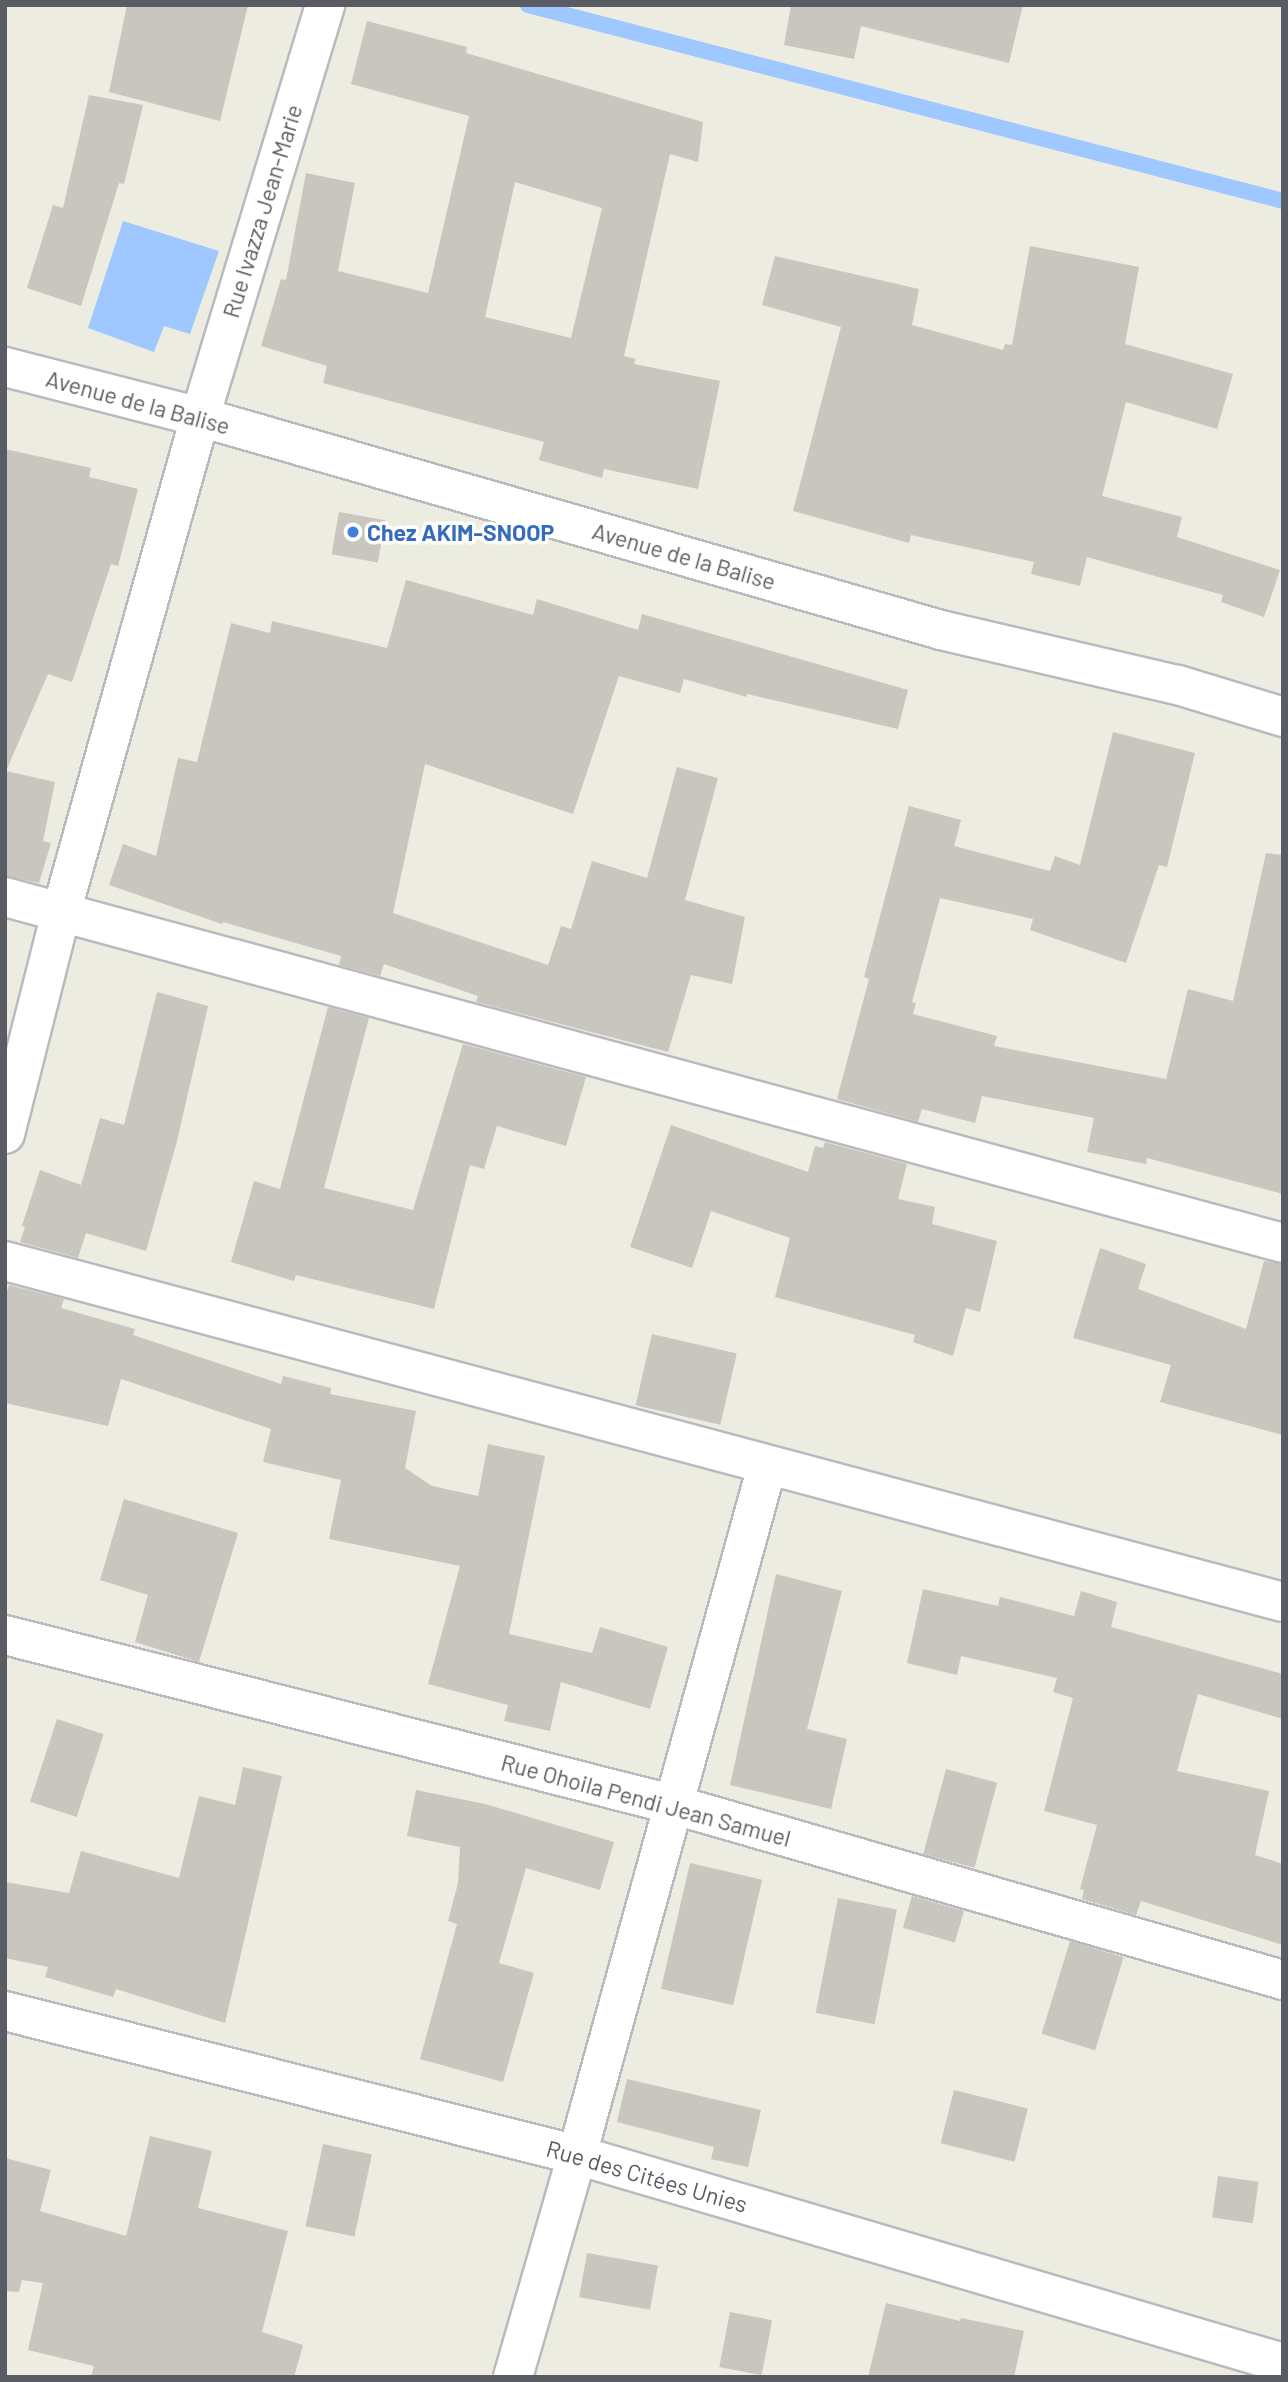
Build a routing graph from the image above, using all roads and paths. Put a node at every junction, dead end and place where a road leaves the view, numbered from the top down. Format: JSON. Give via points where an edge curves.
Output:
{"nodes":[{"id":1,"x":324,"y":5,"type":"edge"},
{"id":2,"x":5,"y":367,"type":"edge"},
{"id":3,"x":200,"y":417,"type":"junction"},
{"id":4,"x":1283,"y":717,"type":"edge"},
{"id":5,"x":5,"y":897,"type":"edge"},
{"id":6,"x":61,"y":913,"type":"junction"},
{"id":7,"x":5,"y":1134,"type":"edge"},
{"id":8,"x":1283,"y":1243,"type":"edge"},
{"id":9,"x":5,"y":1261,"type":"edge"},
{"id":10,"x":767,"y":1466,"type":"junction"},
{"id":11,"x":1283,"y":1602,"type":"edge"},
{"id":12,"x":5,"y":1635,"type":"edge"},
{"id":13,"x":675,"y":1805,"type":"junction"},
{"id":14,"x":1283,"y":1980,"type":"edge"},
{"id":15,"x":5,"y":2011,"type":"edge"},
{"id":16,"x":577,"y":2155,"type":"junction"},
{"id":17,"x":1283,"y":2363,"type":"edge"},
{"id":18,"x":513,"y":2377,"type":"edge"}],
"edges":[{"from":1,"to":3,"type":"street","name":"Rue Ivazza Jean-Marie"},
{"from":2,"to":3,"type":"street","name":"Avenue de la Balise"},
{"from":3,"to":4,"type":"street","name":"Avenue de la Balise","via":[[941,630],[1178,685]]},
{"from":3,"to":6,"type":"street","name":"Rue Ivazza Jean-Marie"},
{"from":5,"to":6,"type":"street"},
{"from":6,"to":7,"type":"street","name":"Rue Ivazza Jean-Marie"},
{"from":6,"to":8,"type":"street"},
{"from":9,"to":10,"type":"street"},
{"from":10,"to":11,"type":"street"},
{"from":10,"to":13,"type":"street"},
{"from":12,"to":13,"type":"street","name":"Rue Ohoila Pendi Jean Samuel"},
{"from":13,"to":14,"type":"street","name":"Rue Ohoila Pendi Jean Samuel"},
{"from":13,"to":16,"type":"street"},
{"from":15,"to":16,"type":"street","name":"Rue des Citées Unies"},
{"from":16,"to":17,"type":"street","name":"Rue des Citées Unies"},
{"from":16,"to":18,"type":"street"}]}
